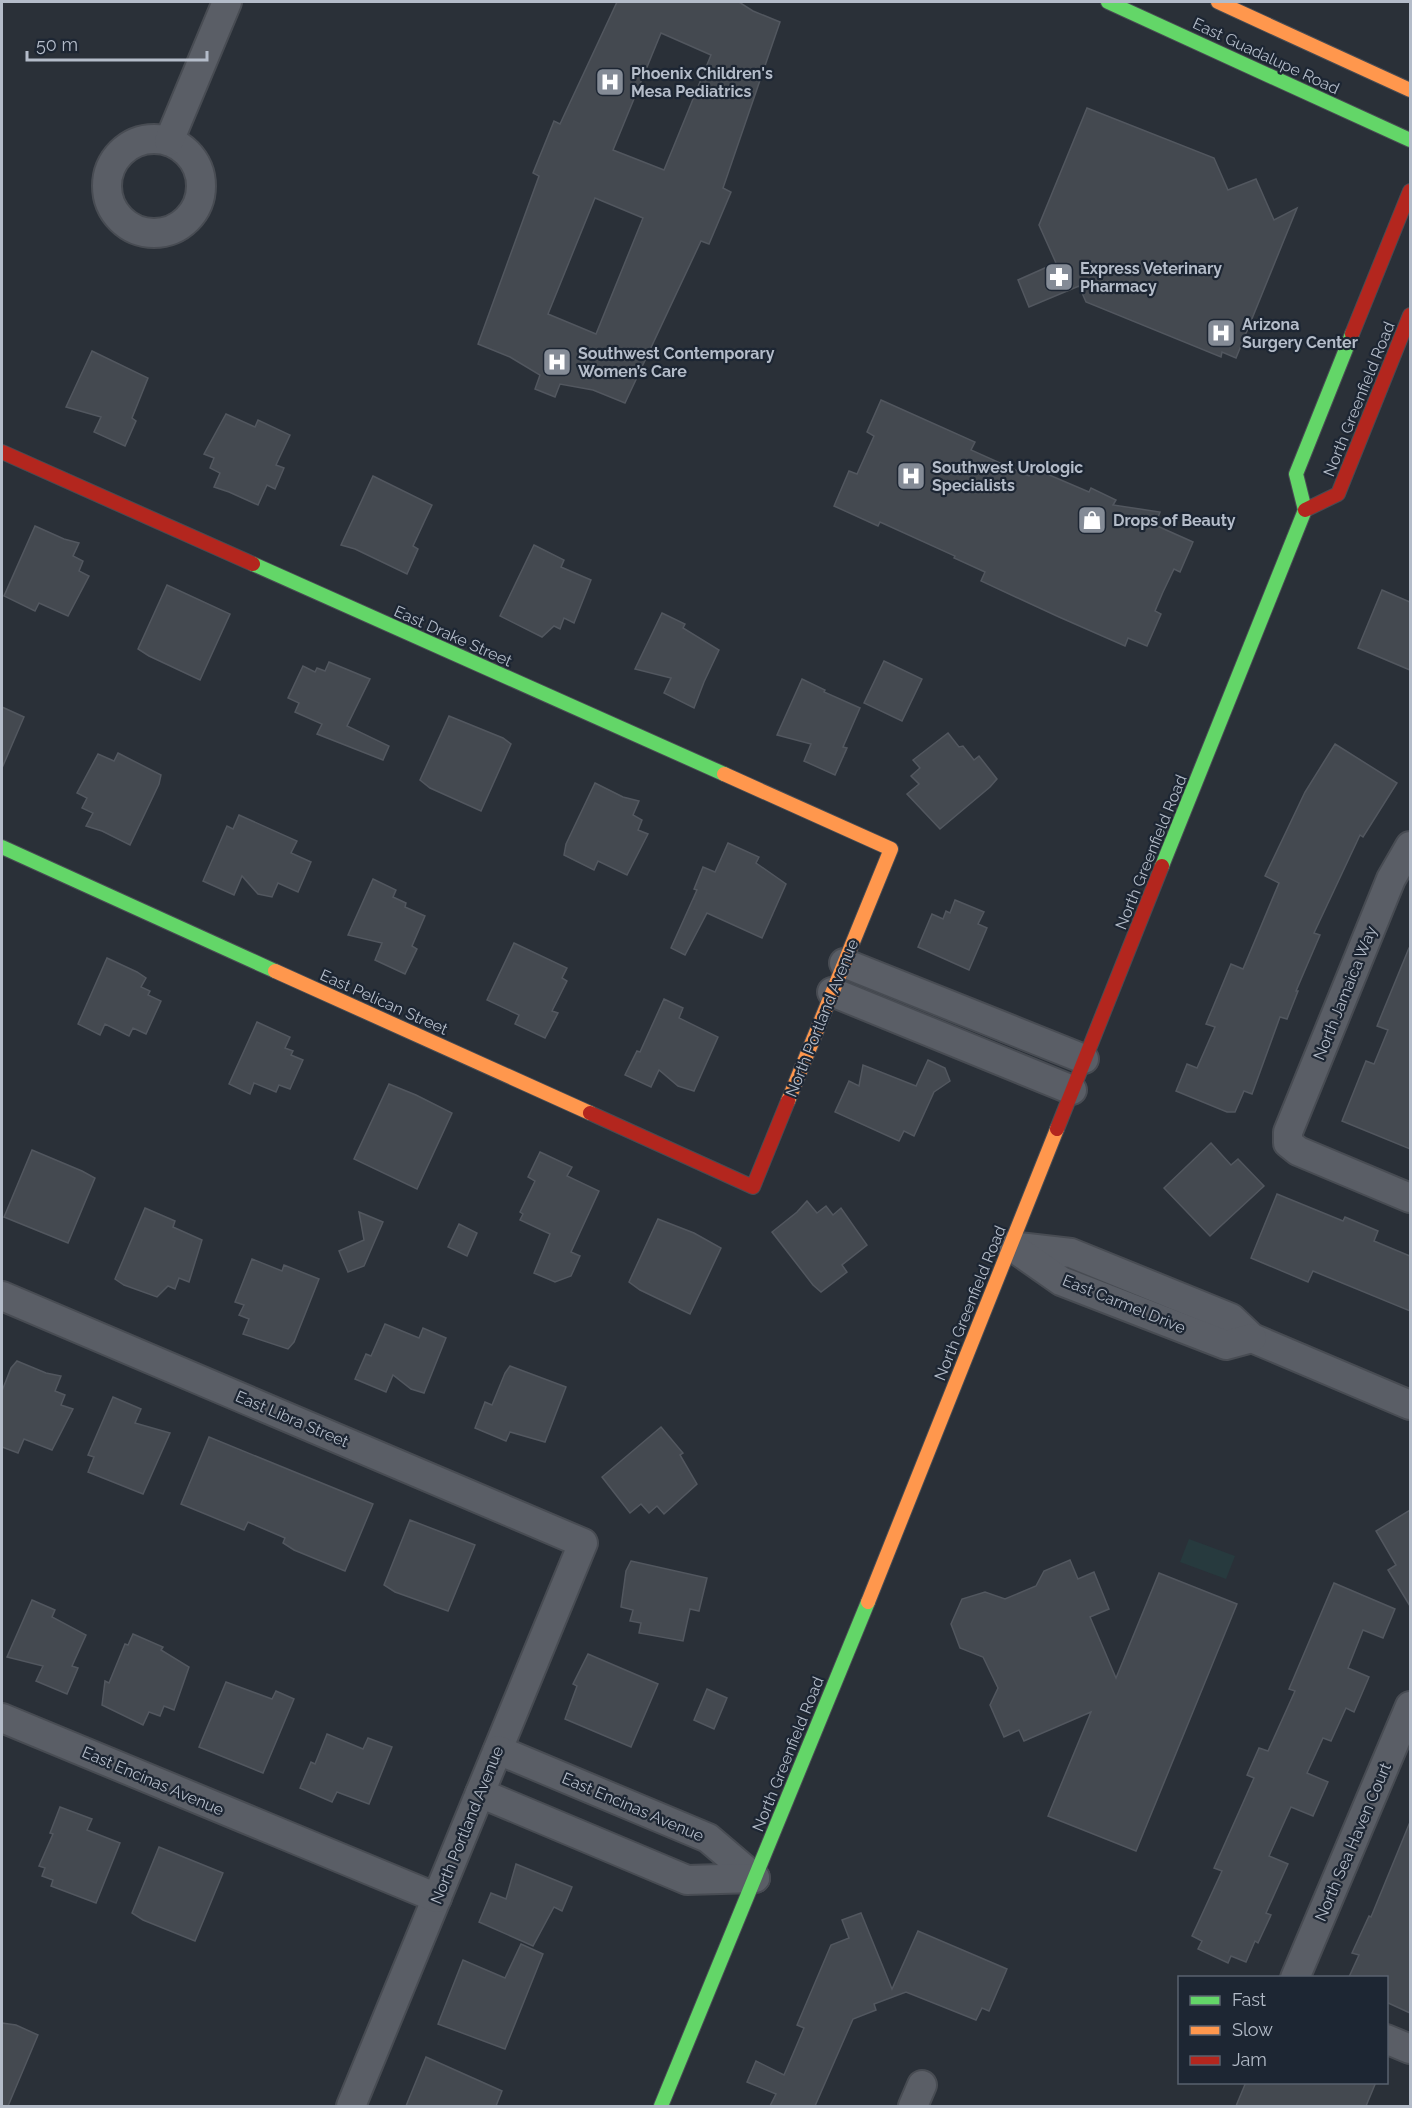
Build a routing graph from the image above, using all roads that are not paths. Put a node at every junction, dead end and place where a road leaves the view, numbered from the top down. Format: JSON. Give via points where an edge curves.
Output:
{"nodes":[{"id":1,"x":227,"y":2,"type":"edge"},
{"id":2,"x":1108,"y":2,"type":"edge"},
{"id":3,"x":1218,"y":2,"type":"edge"},
{"id":4,"x":1410,"y":90,"type":"edge"},
{"id":5,"x":1410,"y":140,"type":"edge"},
{"id":6,"x":169,"y":141,"type":"dead end"},
{"id":7,"x":1410,"y":191,"type":"edge"},
{"id":8,"x":1410,"y":315,"type":"edge"},
{"id":9,"x":2,"y":452,"type":"edge"},
{"id":10,"x":1305,"y":510,"type":"junction"},
{"id":11,"x":1410,"y":846,"type":"edge"},
{"id":12,"x":2,"y":847,"type":"edge"},
{"id":13,"x":891,"y":849,"type":"joint"},
{"id":14,"x":844,"y":963,"type":"junction"},
{"id":15,"x":832,"y":993,"type":"junction"},
{"id":16,"x":1084,"y":1059,"type":"junction"},
{"id":17,"x":1072,"y":1090,"type":"junction"},
{"id":18,"x":753,"y":1187,"type":"joint"},
{"id":19,"x":1410,"y":1198,"type":"edge"},
{"id":20,"x":1011,"y":1245,"type":"junction"},
{"id":21,"x":2,"y":1296,"type":"edge"},
{"id":22,"x":1410,"y":1405,"type":"edge"},
{"id":23,"x":583,"y":1543,"type":"joint"},
{"id":24,"x":1410,"y":1706,"type":"edge"},
{"id":25,"x":2,"y":1718,"type":"edge"},
{"id":26,"x":498,"y":1750,"type":"junction"},
{"id":27,"x":480,"y":1793,"type":"junction"},
{"id":28,"x":755,"y":1878,"type":"junction"},
{"id":29,"x":437,"y":1898,"type":"junction"},
{"id":30,"x":1294,"y":1976,"type":"edge"},
{"id":31,"x":1388,"y":2040,"type":"edge"},
{"id":32,"x":1410,"y":2049,"type":"edge"},
{"id":33,"x":351,"y":2106,"type":"edge"},
{"id":34,"x":661,"y":2106,"type":"edge"}],
"edges":[{"from":1,"to":6,"type":"street"},
{"from":2,"to":5,"type":"main road","name":"East Guadalupe Road"},
{"from":3,"to":4,"type":"main road","name":"East Guadalupe Road"},
{"from":7,"to":10,"type":"main road","name":"North Greenfield Road","via":[[1296,474]]},
{"from":8,"to":10,"type":"main road","name":"North Greenfield Road","via":[[1338,494]]},
{"from":9,"to":13,"type":"main road","name":"East Drake Street"},
{"from":10,"to":16,"type":"main road","name":"North Greenfield Road"},
{"from":11,"to":19,"type":"street","name":"North Jamaica Way","via":[[1391,879],[1288,1132],[1288,1143],[1298,1151]]},
{"from":12,"to":18,"type":"main road","name":"East Pelican Street"},
{"from":13,"to":14,"type":"main road","name":"North Portland Avenue"},
{"from":14,"to":15,"type":"main road","name":"North Portland Avenue"},
{"from":14,"to":16,"type":"street"},
{"from":15,"to":17,"type":"street"},
{"from":15,"to":18,"type":"main road","name":"North Portland Avenue"},
{"from":16,"to":17,"type":"main road","name":"North Greenfield Road"},
{"from":17,"to":20,"type":"main road","name":"North Greenfield Road"},
{"from":20,"to":22,"type":"street","name":"East Carmel Drive","via":[[1061,1281],[1226,1346],[1252,1338]]},
{"from":20,"to":28,"type":"main road","name":"North Greenfield Road"},
{"from":21,"to":23,"type":"street","name":"East Libra Street"},
{"from":23,"to":26,"type":"street","name":"North Portland Avenue"},
{"from":24,"to":30,"type":"street","name":"North Sea Haven Court"},
{"from":25,"to":29,"type":"street","name":"East Encinas Avenue"},
{"from":26,"to":27,"type":"street","name":"North Portland Avenue"},
{"from":26,"to":28,"type":"street","name":"East Encinas Avenue","via":[[708,1838]]},
{"from":27,"to":28,"type":"street","via":[[687,1880]]},
{"from":27,"to":29,"type":"street","name":"North Portland Avenue"},
{"from":28,"to":34,"type":"main road","name":"North Greenfield Road"},
{"from":29,"to":33,"type":"street","name":"North Portland Avenue"},
{"from":31,"to":32,"type":"street"}]}
